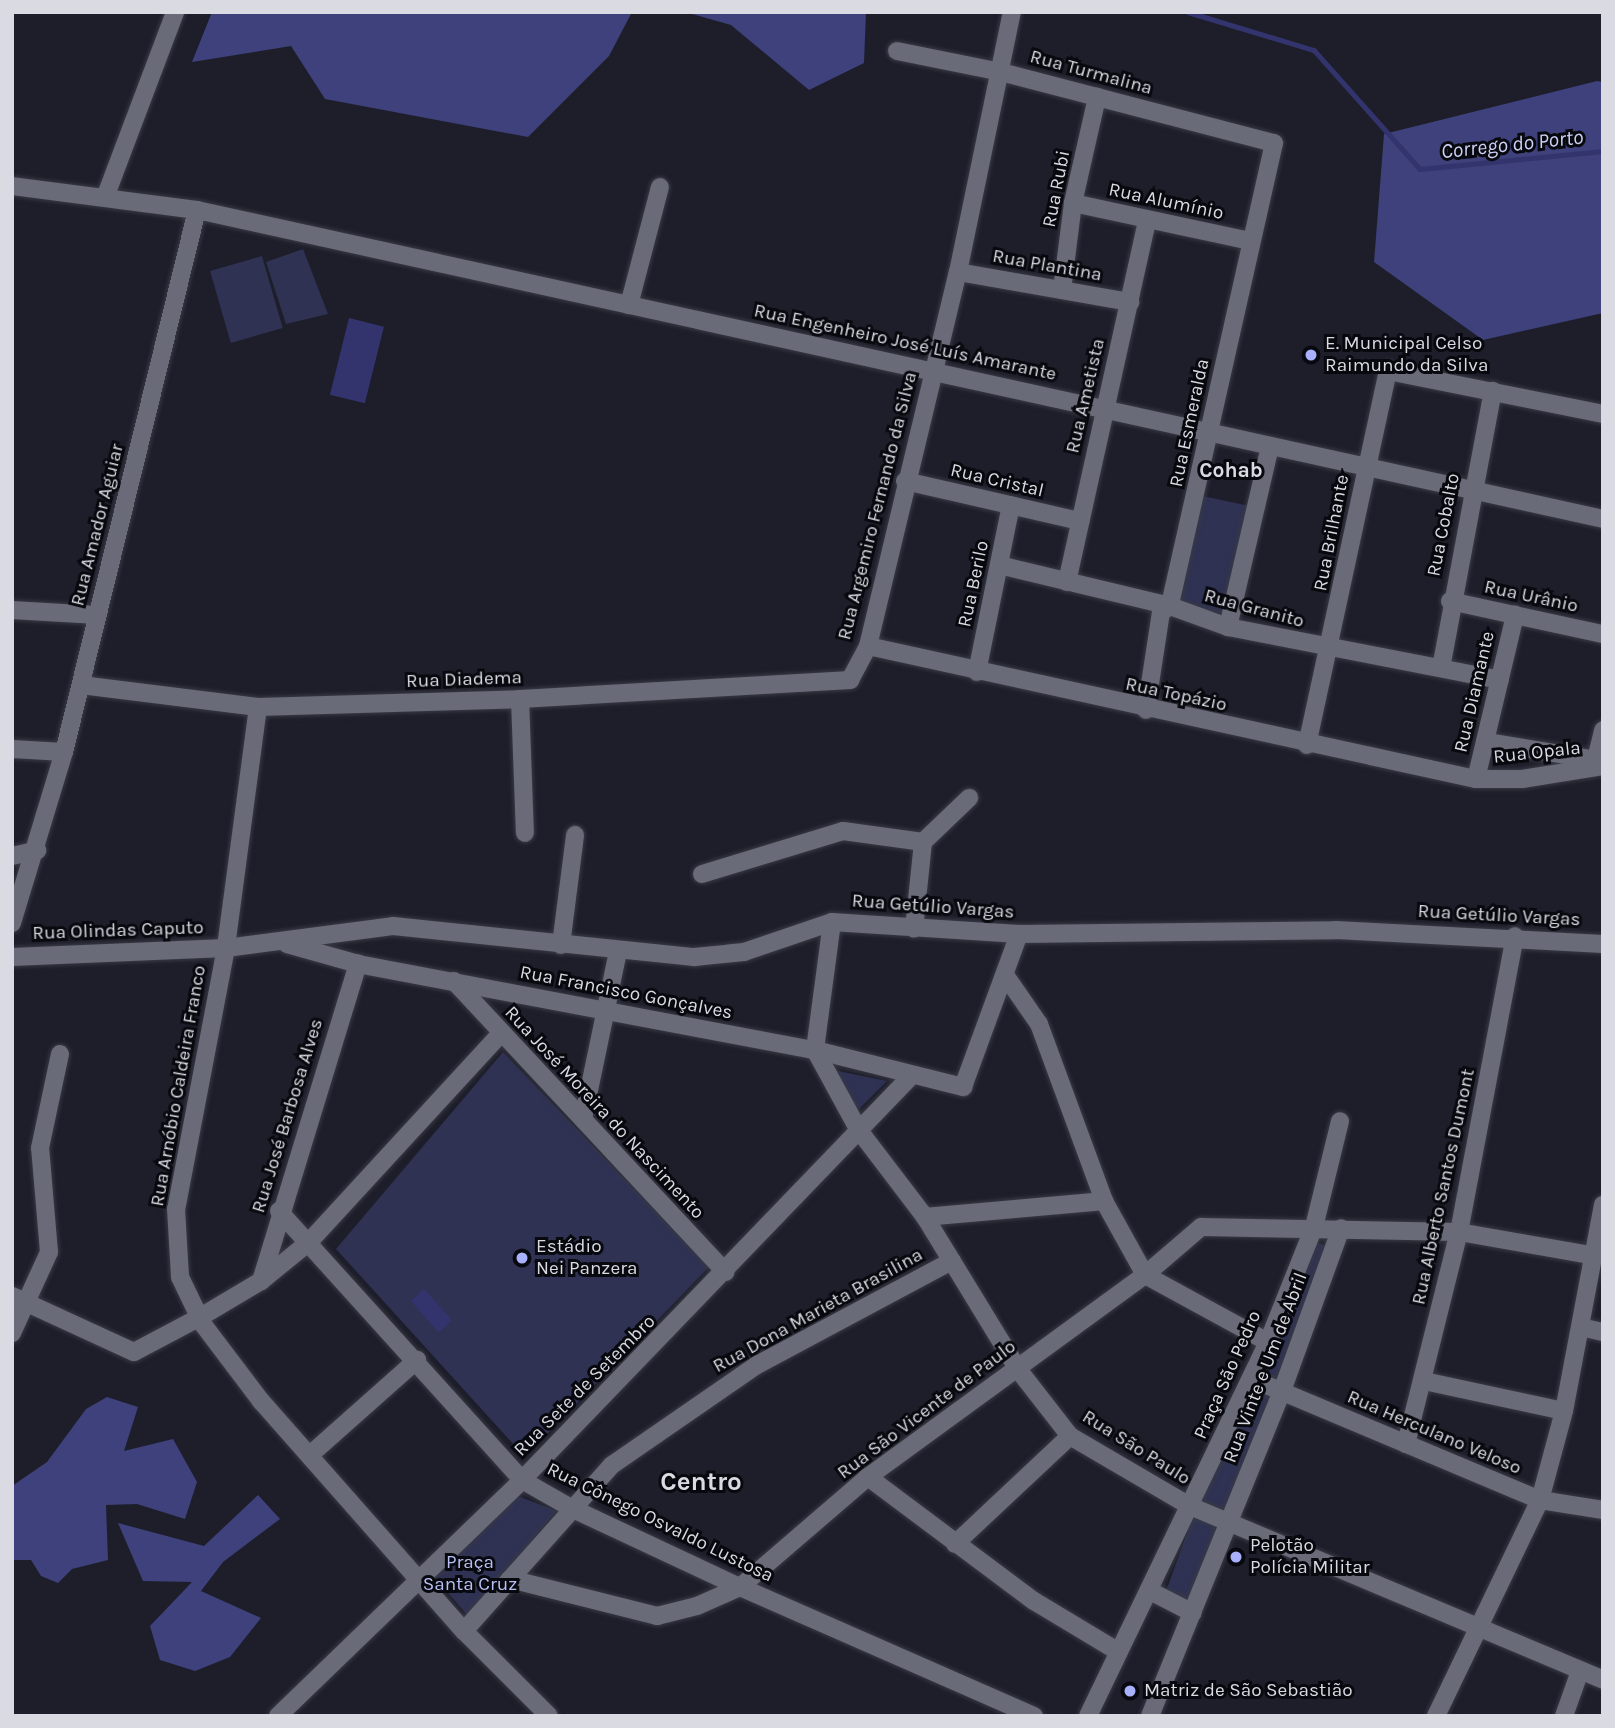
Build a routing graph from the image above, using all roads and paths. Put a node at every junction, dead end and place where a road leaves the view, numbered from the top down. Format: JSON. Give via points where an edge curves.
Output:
{"nodes":[{"id":1,"x":175,"y":12,"type":"edge"},
{"id":2,"x":1012,"y":12,"type":"edge"},
{"id":3,"x":897,"y":51,"type":"dead end"},
{"id":4,"x":1001,"y":72,"type":"junction"},
{"id":5,"x":1097,"y":97,"type":"junction"},
{"id":6,"x":1273,"y":143,"type":"joint"},
{"id":7,"x":12,"y":186,"type":"edge"},
{"id":8,"x":660,"y":187,"type":"dead end"},
{"id":9,"x":106,"y":195,"type":"junction"},
{"id":10,"x":1073,"y":203,"type":"junction"},
{"id":11,"x":197,"y":210,"type":"junction"},
{"id":12,"x":1147,"y":220,"type":"junction"},
{"id":13,"x":1250,"y":241,"type":"junction"},
{"id":14,"x":958,"y":272,"type":"junction"},
{"id":15,"x":1062,"y":290,"type":"junction"},
{"id":16,"x":1130,"y":302,"type":"junction"},
{"id":17,"x":629,"y":304,"type":"junction"},
{"id":18,"x":932,"y":370,"type":"junction"},
{"id":19,"x":1493,"y":391,"type":"junction"},
{"id":20,"x":1103,"y":409,"type":"junction"},
{"id":21,"x":1603,"y":414,"type":"edge"},
{"id":22,"x":1210,"y":433,"type":"junction"},
{"id":23,"x":1270,"y":447,"type":"junction"},
{"id":24,"x":1367,"y":469,"type":"junction"},
{"id":25,"x":905,"y":481,"type":"junction"},
{"id":26,"x":1472,"y":490,"type":"junction"},
{"id":27,"x":1011,"y":505,"type":"junction"},
{"id":28,"x":1603,"y":519,"type":"edge"},
{"id":29,"x":1080,"y":521,"type":"junction"},
{"id":30,"x":999,"y":565,"type":"junction"},
{"id":31,"x":1067,"y":582,"type":"junction"},
{"id":32,"x":1450,"y":601,"type":"junction"},
{"id":33,"x":1170,"y":606,"type":"junction"},
{"id":34,"x":12,"y":611,"type":"edge"},
{"id":35,"x":97,"y":615,"type":"junction"},
{"id":36,"x":1515,"y":615,"type":"junction"},
{"id":37,"x":1228,"y":627,"type":"junction"},
{"id":38,"x":1603,"y":634,"type":"edge"},
{"id":39,"x":868,"y":646,"type":"junction"},
{"id":40,"x":1330,"y":650,"type":"junction"},
{"id":41,"x":1441,"y":668,"type":"junction"},
{"id":42,"x":977,"y":672,"type":"junction"},
{"id":43,"x":849,"y":680,"type":"joint"},
{"id":44,"x":1500,"y":680,"type":"junction"},
{"id":45,"x":81,"y":685,"type":"junction"},
{"id":46,"x":520,"y":699,"type":"junction"},
{"id":47,"x":258,"y":707,"type":"junction"},
{"id":48,"x":1146,"y":709,"type":"junction"},
{"id":49,"x":1603,"y":730,"type":"edge"},
{"id":50,"x":1487,"y":742,"type":"junction"},
{"id":51,"x":1307,"y":745,"type":"junction"},
{"id":52,"x":12,"y":749,"type":"edge"},
{"id":53,"x":64,"y":752,"type":"junction"},
{"id":54,"x":1598,"y":764,"type":"edge"},
{"id":55,"x":1476,"y":779,"type":"junction"},
{"id":56,"x":969,"y":798,"type":"dead end"},
{"id":57,"x":525,"y":833,"type":"dead end"},
{"id":58,"x":575,"y":835,"type":"dead end"},
{"id":59,"x":923,"y":842,"type":"junction"},
{"id":60,"x":37,"y":850,"type":"junction"},
{"id":61,"x":12,"y":856,"type":"edge"},
{"id":62,"x":702,"y":874,"type":"dead end"},
{"id":63,"x":832,"y":922,"type":"junction"},
{"id":64,"x":12,"y":923,"type":"edge"},
{"id":65,"x":914,"y":929,"type":"junction"},
{"id":66,"x":1018,"y":934,"type":"junction"},
{"id":67,"x":1515,"y":936,"type":"junction"},
{"id":68,"x":281,"y":942,"type":"junction"},
{"id":69,"x":1603,"y":944,"type":"edge"},
{"id":70,"x":561,"y":945,"type":"junction"},
{"id":71,"x":226,"y":948,"type":"junction"},
{"id":72,"x":618,"y":951,"type":"junction"},
{"id":73,"x":12,"y":957,"type":"edge"},
{"id":74,"x":358,"y":964,"type":"junction"},
{"id":75,"x":1005,"y":975,"type":"junction"},
{"id":76,"x":454,"y":981,"type":"junction"},
{"id":77,"x":607,"y":1011,"type":"junction"},
{"id":78,"x":500,"y":1033,"type":"junction"},
{"id":79,"x":816,"y":1050,"type":"junction"},
{"id":80,"x":60,"y":1054,"type":"dead end"},
{"id":81,"x":912,"y":1075,"type":"junction"},
{"id":82,"x":583,"y":1119,"type":"junction"},
{"id":83,"x":1340,"y":1121,"type":"dead end"},
{"id":84,"x":858,"y":1129,"type":"junction"},
{"id":85,"x":1104,"y":1201,"type":"junction"},
{"id":86,"x":1603,"y":1205,"type":"edge"},
{"id":87,"x":279,"y":1211,"type":"junction"},
{"id":88,"x":925,"y":1217,"type":"junction"},
{"id":89,"x":1314,"y":1227,"type":"junction"},
{"id":90,"x":1341,"y":1228,"type":"junction"},
{"id":91,"x":1459,"y":1232,"type":"junction"},
{"id":92,"x":309,"y":1242,"type":"junction"},
{"id":93,"x":1591,"y":1255,"type":"junction"},
{"id":94,"x":952,"y":1261,"type":"junction"},
{"id":95,"x":725,"y":1272,"type":"junction"},
{"id":96,"x":1145,"y":1275,"type":"junction"},
{"id":97,"x":261,"y":1281,"type":"junction"},
{"id":98,"x":20,"y":1300,"type":"edge"},
{"id":99,"x":202,"y":1315,"type":"junction"},
{"id":100,"x":1581,"y":1327,"type":"junction"},
{"id":101,"x":1603,"y":1332,"type":"edge"},
{"id":102,"x":12,"y":1333,"type":"edge"},
{"id":103,"x":1268,"y":1342,"type":"junction"},
{"id":104,"x":417,"y":1360,"type":"junction"},
{"id":105,"x":1017,"y":1368,"type":"junction"},
{"id":106,"x":1252,"y":1379,"type":"junction"},
{"id":107,"x":1424,"y":1381,"type":"junction"},
{"id":108,"x":1282,"y":1391,"type":"junction"},
{"id":109,"x":1564,"y":1411,"type":"junction"},
{"id":110,"x":1070,"y":1436,"type":"junction"},
{"id":111,"x":1406,"y":1444,"type":"junction"},
{"id":112,"x":311,"y":1454,"type":"junction"},
{"id":113,"x":868,"y":1477,"type":"junction"},
{"id":114,"x":522,"y":1480,"type":"junction"},
{"id":115,"x":1540,"y":1500,"type":"junction"},
{"id":116,"x":1190,"y":1506,"type":"junction"},
{"id":117,"x":571,"y":1508,"type":"junction"},
{"id":118,"x":1603,"y":1510,"type":"edge"},
{"id":119,"x":1227,"y":1522,"type":"junction"},
{"id":120,"x":955,"y":1544,"type":"junction"},
{"id":121,"x":419,"y":1578,"type":"junction"},
{"id":122,"x":510,"y":1579,"type":"junction"},
{"id":123,"x":740,"y":1587,"type":"junction"},
{"id":124,"x":1150,"y":1591,"type":"junction"},
{"id":125,"x":1193,"y":1613,"type":"junction"},
{"id":126,"x":1476,"y":1625,"type":"junction"},
{"id":127,"x":464,"y":1631,"type":"junction"},
{"id":128,"x":1119,"y":1652,"type":"junction"},
{"id":129,"x":1580,"y":1671,"type":"junction"},
{"id":130,"x":1603,"y":1681,"type":"edge"},
{"id":131,"x":278,"y":1716,"type":"edge"},
{"id":132,"x":549,"y":1716,"type":"edge"},
{"id":133,"x":1034,"y":1716,"type":"edge"},
{"id":134,"x":1088,"y":1716,"type":"edge"},
{"id":135,"x":1150,"y":1716,"type":"edge"},
{"id":136,"x":1436,"y":1716,"type":"edge"},
{"id":137,"x":1564,"y":1716,"type":"edge"}],
"edges":[{"from":1,"to":9,"type":"street"},
{"from":2,"to":4,"type":"street","name":"Rua Argemiro Fernando da Silva"},
{"from":3,"to":4,"type":"street","name":"Rua Turmalina"},
{"from":4,"to":5,"type":"street","name":"Rua Turmalina"},
{"from":4,"to":14,"type":"street","name":"Rua Argemiro Fernando da Silva"},
{"from":5,"to":6,"type":"street","name":"Rua Turmalina"},
{"from":5,"to":10,"type":"street","name":"Rua Rubi"},
{"from":6,"to":13,"type":"street","name":"Rua Esmeralda"},
{"from":7,"to":9,"type":"street","name":"Rua Engenheiro José Luís Amarante"},
{"from":8,"to":17,"type":"street"},
{"from":9,"to":11,"type":"street","name":"Rua Engenheiro José Luís Amarante"},
{"from":10,"to":12,"type":"street","name":"Rua Alumínio"},
{"from":10,"to":15,"type":"street","name":"Rua Rubi"},
{"from":11,"to":17,"type":"street","name":"Rua Engenheiro José Luís Amarante"},
{"from":11,"to":35,"type":"street","name":"Rua Amador Aguiar"},
{"from":12,"to":13,"type":"street","name":"Rua Alumínio"},
{"from":12,"to":16,"type":"street","name":"Rua Ametista"},
{"from":13,"to":22,"type":"street","name":"Rua Esmeralda"},
{"from":14,"to":15,"type":"street","name":"Rua Plantina"},
{"from":14,"to":18,"type":"street","name":"Rua Argemiro Fernando da Silva"},
{"from":15,"to":16,"type":"street","name":"Rua Plantina"},
{"from":16,"to":20,"type":"street","name":"Rua Ametista"},
{"from":17,"to":18,"type":"street","name":"Rua Engenheiro José Luís Amarante"},
{"from":18,"to":20,"type":"street","name":"Rua Engenheiro José Luís Amarante"},
{"from":18,"to":25,"type":"street","name":"Rua Argemiro Fernando da Silva"},
{"from":19,"to":21,"type":"street"},
{"from":19,"to":24,"type":"street","name":"Rua Brilhante","via":[[1388,370]]},
{"from":19,"to":26,"type":"street","name":"Rua Cobalto"},
{"from":20,"to":22,"type":"street","name":"Rua Engenheiro José Luís Amarante"},
{"from":20,"to":29,"type":"street","name":"Rua Ametista"},
{"from":22,"to":23,"type":"street","name":"Rua Engenheiro José Luís Amarante"},
{"from":22,"to":33,"type":"street","name":"Rua Esmeralda"},
{"from":23,"to":24,"type":"street","name":"Rua Engenheiro José Luís Amarante"},
{"from":23,"to":37,"type":"street"},
{"from":24,"to":26,"type":"street","name":"Rua Engenheiro José Luís Amarante"},
{"from":24,"to":40,"type":"street","name":"Rua Brilhante"},
{"from":25,"to":27,"type":"street","name":"Rua Cristal"},
{"from":25,"to":39,"type":"street","name":"Rua Argemiro Fernando da Silva"},
{"from":26,"to":28,"type":"street","name":"Rua Engenheiro José Luís Amarante"},
{"from":26,"to":32,"type":"street","name":"Rua Cobalto"},
{"from":27,"to":29,"type":"street","name":"Rua Cristal"},
{"from":27,"to":30,"type":"street","name":"Rua Berilo"},
{"from":29,"to":31,"type":"street","name":"Rua Ametista"},
{"from":30,"to":31,"type":"street","name":"Rua Granito"},
{"from":30,"to":42,"type":"street","name":"Rua Berilo"},
{"from":31,"to":33,"type":"street","name":"Rua Granito"},
{"from":32,"to":36,"type":"street","name":"Rua Urânio"},
{"from":32,"to":41,"type":"street","name":"Rua Cobalto"},
{"from":33,"to":37,"type":"street","name":"Rua Granito"},
{"from":33,"to":48,"type":"street","name":"Rua Esmeralda","via":[[1161,612]]},
{"from":34,"to":35,"type":"street"},
{"from":35,"to":45,"type":"street","name":"Rua Amador Aguiar"},
{"from":36,"to":38,"type":"street","name":"Rua Urânio"},
{"from":36,"to":44,"type":"street","name":"Rua Diamante"},
{"from":37,"to":40,"type":"street","name":"Rua Granito"},
{"from":39,"to":42,"type":"street","name":"Rua Topázio"},
{"from":39,"to":43,"type":"street","name":"Rua Argemiro Fernando da Silva"},
{"from":40,"to":41,"type":"street","name":"Rua Granito"},
{"from":40,"to":51,"type":"street","name":"Rua Brilhante"},
{"from":41,"to":44,"type":"street","name":"Rua Granito"},
{"from":42,"to":48,"type":"street","name":"Rua Topázio"},
{"from":43,"to":46,"type":"street","name":"Rua Diadema"},
{"from":44,"to":50,"type":"street","name":"Rua Diamante"},
{"from":45,"to":47,"type":"street","name":"Rua Diadema"},
{"from":45,"to":53,"type":"street","name":"Rua Amador Aguiar"},
{"from":46,"to":47,"type":"street","name":"Rua Diadema"},
{"from":46,"to":57,"type":"street"},
{"from":47,"to":71,"type":"street","name":"Rua Arnóbio Caldeira Franco"},
{"from":48,"to":51,"type":"street","name":"Rua Topázio"},
{"from":49,"to":54,"type":"street"},
{"from":50,"to":54,"type":"street"},
{"from":50,"to":55,"type":"street","name":"Rua Diamante"},
{"from":51,"to":55,"type":"street","name":"Rua Topázio"},
{"from":52,"to":53,"type":"street"},
{"from":53,"to":60,"type":"street","name":"Rua Amador Aguiar"},
{"from":54,"to":55,"type":"street","name":"Rua Opala","via":[[1522,779]]},
{"from":56,"to":59,"type":"street"},
{"from":58,"to":70,"type":"street"},
{"from":59,"to":62,"type":"street","via":[[843,831]]},
{"from":59,"to":65,"type":"street"},
{"from":60,"to":61,"type":"street"},
{"from":60,"to":64,"type":"street","name":"Rua Amador Aguiar"},
{"from":63,"to":65,"type":"street","name":"Rua Getúlio Vargas"},
{"from":63,"to":72,"type":"street","name":"Rua Getúlio Vargas","via":[[744,953],[694,957]]},
{"from":63,"to":79,"type":"street"},
{"from":65,"to":66,"type":"street","name":"Rua Getúlio Vargas"},
{"from":66,"to":67,"type":"street","name":"Rua Getúlio Vargas","via":[[1336,930]]},
{"from":66,"to":75,"type":"street"},
{"from":67,"to":69,"type":"street","name":"Rua Getúlio Vargas"},
{"from":67,"to":91,"type":"street","name":"Rua Alberto Santos Dumont"},
{"from":68,"to":70,"type":"street","name":"Rua Getúlio Vargas","via":[[394,926]]},
{"from":68,"to":71,"type":"street","name":"Rua Getúlio Vargas"},
{"from":68,"to":74,"type":"street","name":"Rua Francisco Gonçalves"},
{"from":70,"to":72,"type":"street","name":"Rua Getúlio Vargas"},
{"from":71,"to":73,"type":"street","name":"Rua Olindas Caputo"},
{"from":71,"to":99,"type":"street","name":"Rua Arnóbio Caldeira Franco","via":[[176,1209],[180,1277]]},
{"from":72,"to":77,"type":"street"},
{"from":74,"to":76,"type":"street","name":"Rua Francisco Gonçalves"},
{"from":74,"to":87,"type":"street","name":"Rua José Barbosa Alves"},
{"from":75,"to":81,"type":"street","name":"Rua Francisco Gonçalves","via":[[963,1087]]},
{"from":75,"to":85,"type":"street","via":[[1039,1024]]},
{"from":76,"to":77,"type":"street","name":"Rua Francisco Gonçalves"},
{"from":76,"to":78,"type":"street","name":"Rua José Moreira do Nascimento"},
{"from":77,"to":79,"type":"street","name":"Rua Francisco Gonçalves"},
{"from":77,"to":82,"type":"street"},
{"from":78,"to":82,"type":"street","name":"Rua José Moreira do Nascimento"},
{"from":78,"to":92,"type":"street"},
{"from":79,"to":81,"type":"street","name":"Rua Francisco Gonçalves"},
{"from":79,"to":84,"type":"street","name":"Rua São Paulo"},
{"from":80,"to":98,"type":"street","via":[[40,1149],[49,1252]]},
{"from":81,"to":84,"type":"street","name":"Rua Sete de Setembro"},
{"from":82,"to":95,"type":"street","name":"Rua José Moreira do Nascimento"},
{"from":83,"to":89,"type":"street","name":"Praça São Pedro"},
{"from":84,"to":88,"type":"street","name":"Rua São Paulo"},
{"from":84,"to":95,"type":"street","name":"Rua Sete de Setembro"},
{"from":85,"to":88,"type":"street"},
{"from":85,"to":96,"type":"street"},
{"from":86,"to":93,"type":"street"},
{"from":87,"to":92,"type":"street","name":"Rua Cônego Osvaldo Lustosa"},
{"from":87,"to":97,"type":"street","name":"Rua José Barbosa Alves"},
{"from":88,"to":94,"type":"street","name":"Rua São Paulo"},
{"from":89,"to":90,"type":"street","name":"Rua São Vicente de Paulo"},
{"from":89,"to":96,"type":"street","name":"Rua São Vicente de Paulo","via":[[1201,1227]]},
{"from":89,"to":103,"type":"street","name":"Praça São Pedro"},
{"from":90,"to":91,"type":"street","name":"Rua São Vicente de Paulo"},
{"from":90,"to":108,"type":"street","name":"Rua Vinte e Um de Abril"},
{"from":91,"to":93,"type":"street","name":"Rua São Vicente de Paulo"},
{"from":91,"to":107,"type":"street","name":"Rua Alberto Santos Dumont"},
{"from":92,"to":97,"type":"street"},
{"from":92,"to":104,"type":"street","name":"Rua Cônego Osvaldo Lustosa"},
{"from":93,"to":100,"type":"street"},
{"from":94,"to":105,"type":"street","name":"Rua São Paulo"},
{"from":94,"to":117,"type":"street","name":"Rua Dona Marieta Brasilina","via":[[757,1365],[612,1465]]},
{"from":95,"to":114,"type":"street","name":"Rua Sete de Setembro"},
{"from":96,"to":103,"type":"street"},
{"from":96,"to":105,"type":"street","name":"Rua São Vicente de Paulo"},
{"from":97,"to":99,"type":"street"},
{"from":98,"to":99,"type":"street","via":[[134,1352]]},
{"from":98,"to":102,"type":"street"},
{"from":99,"to":112,"type":"street","name":"Rua Arnóbio Caldeira Franco","via":[[202,1323],[261,1401]]},
{"from":100,"to":101,"type":"street"},
{"from":100,"to":109,"type":"street"},
{"from":103,"to":106,"type":"street","name":"Praça São Pedro"},
{"from":104,"to":112,"type":"street"},
{"from":104,"to":114,"type":"street","name":"Rua Cônego Osvaldo Lustosa"},
{"from":105,"to":110,"type":"street","name":"Rua São Paulo"},
{"from":105,"to":113,"type":"street","name":"Rua São Vicente de Paulo"},
{"from":106,"to":108,"type":"street","name":"Rua Herculano Veloso"},
{"from":106,"to":116,"type":"street","name":"Praça São Pedro"},
{"from":107,"to":109,"type":"street"},
{"from":107,"to":111,"type":"street","name":"Rua Alberto Santos Dumont"},
{"from":108,"to":111,"type":"street","name":"Rua Herculano Veloso"},
{"from":108,"to":119,"type":"street","name":"Rua Vinte e Um de Abril"},
{"from":109,"to":115,"type":"street"},
{"from":110,"to":116,"type":"street","name":"Rua São Paulo"},
{"from":110,"to":120,"type":"street"},
{"from":111,"to":115,"type":"street","name":"Rua Herculano Veloso"},
{"from":112,"to":121,"type":"street","name":"Rua Arnóbio Caldeira Franco"},
{"from":113,"to":120,"type":"street"},
{"from":113,"to":123,"type":"street","name":"Rua São Vicente de Paulo"},
{"from":114,"to":117,"type":"street","name":"Rua Cônego Osvaldo Lustosa"},
{"from":114,"to":121,"type":"street","name":"Rua Sete de Setembro"},
{"from":115,"to":118,"type":"street","name":"Rua Herculano Veloso"},
{"from":115,"to":126,"type":"street"},
{"from":116,"to":119,"type":"street","name":"Rua São Paulo"},
{"from":116,"to":124,"type":"street","name":"Praça São Pedro"},
{"from":117,"to":122,"type":"street","name":"Rua Dona Marieta Brasilina"},
{"from":117,"to":123,"type":"street","name":"Rua Cônego Osvaldo Lustosa"},
{"from":119,"to":125,"type":"street","name":"Rua Vinte e Um de Abril"},
{"from":119,"to":126,"type":"street","name":"Rua São Paulo"},
{"from":120,"to":128,"type":"street","via":[[1034,1601]]},
{"from":121,"to":127,"type":"street","name":"Rua Arnóbio Caldeira Franco"},
{"from":121,"to":131,"type":"street","name":"Rua Sete de Setembro"},
{"from":122,"to":123,"type":"street","name":"Rua São Vicente de Paulo","via":[[657,1616],[697,1606]]},
{"from":122,"to":127,"type":"street","name":"Rua Dona Marieta Brasilina"},
{"from":123,"to":133,"type":"street","name":"Rua Cônego Osvaldo Lustosa"},
{"from":124,"to":125,"type":"street"},
{"from":124,"to":128,"type":"street","name":"Praça São Pedro"},
{"from":125,"to":135,"type":"street","name":"Rua Vinte e Um de Abril"},
{"from":126,"to":129,"type":"street","name":"Rua São Paulo"},
{"from":126,"to":136,"type":"street"},
{"from":127,"to":132,"type":"street","name":"Rua Arnóbio Caldeira Franco"},
{"from":128,"to":134,"type":"street","name":"Praça São Pedro"},
{"from":129,"to":130,"type":"street","name":"Rua São Paulo"},
{"from":129,"to":137,"type":"street"}]}
